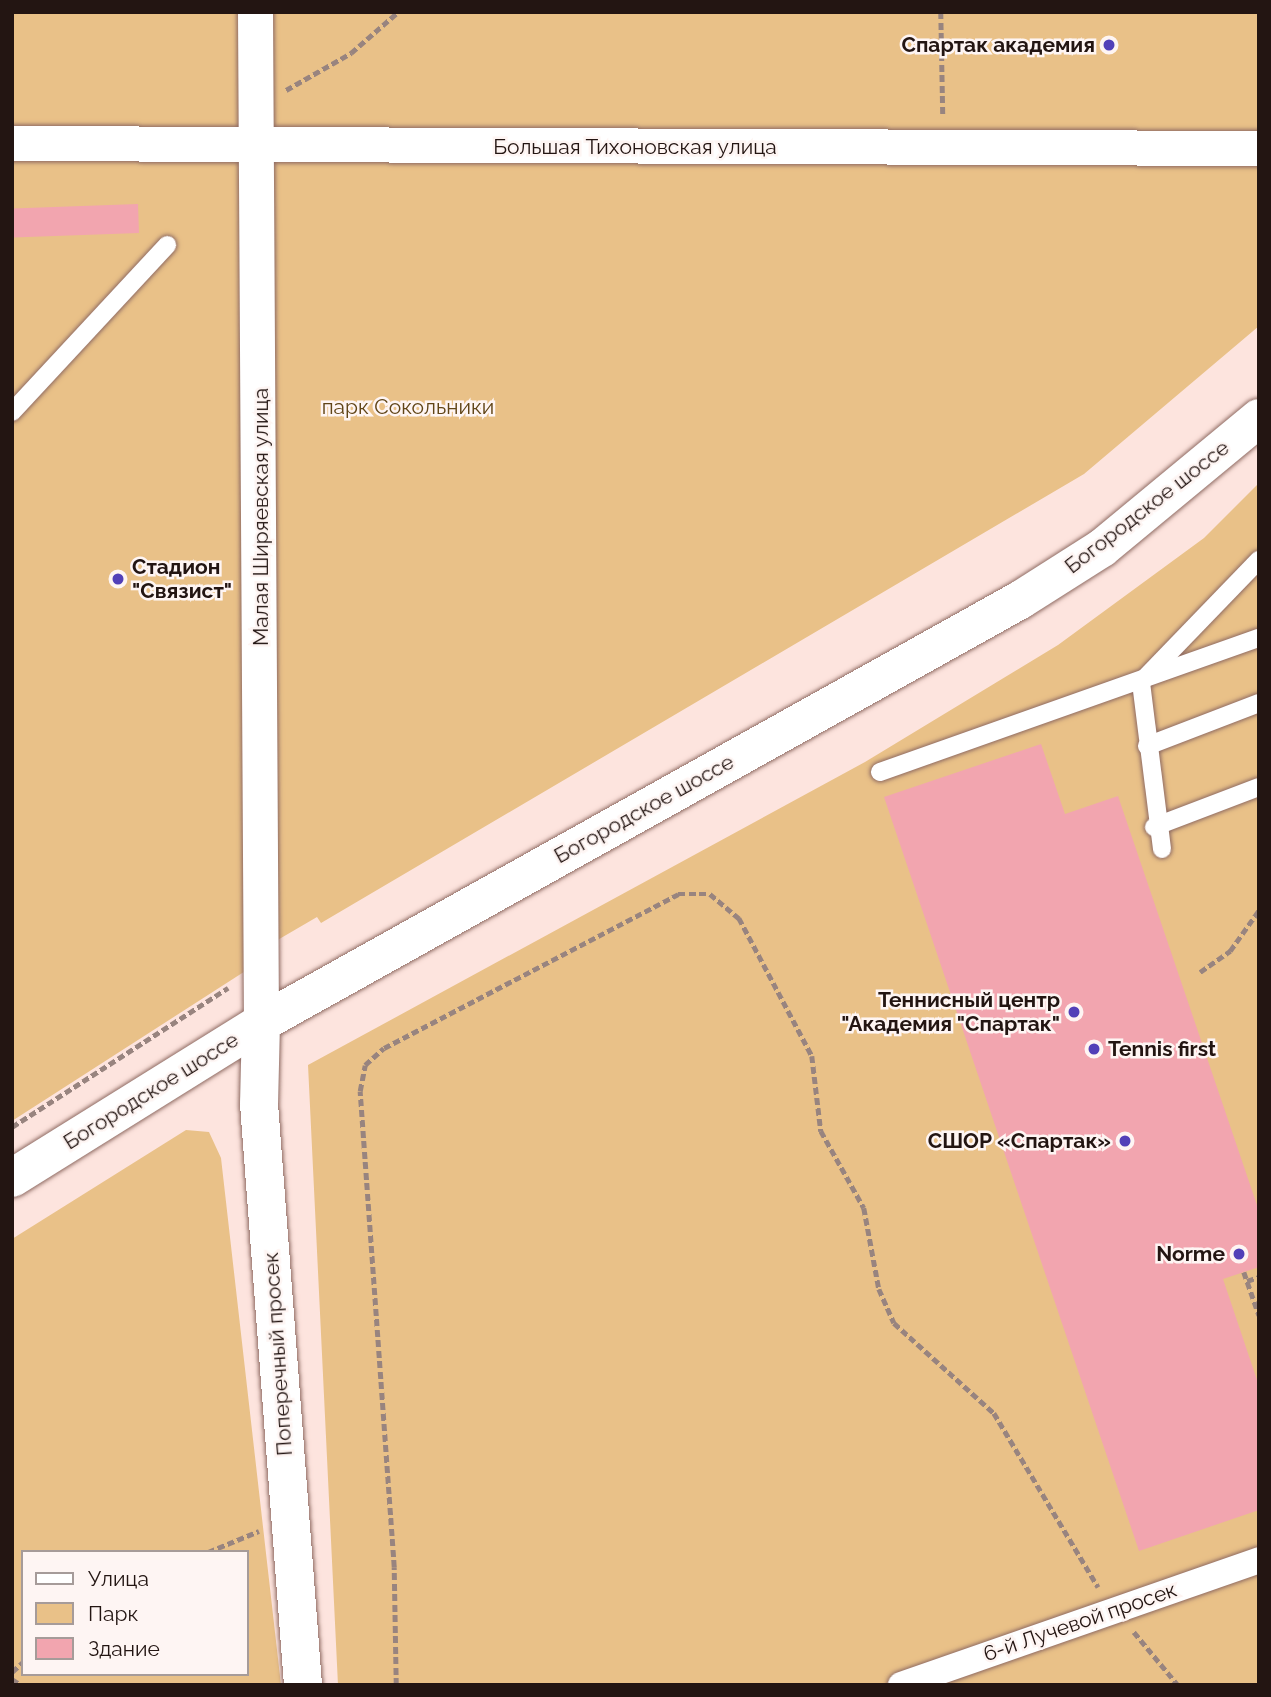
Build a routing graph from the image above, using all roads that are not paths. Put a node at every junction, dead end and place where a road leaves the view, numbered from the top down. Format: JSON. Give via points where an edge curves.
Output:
{"nodes":[{"id":1,"x":255,"y":12,"type":"edge"},
{"id":2,"x":12,"y":143,"type":"edge"},
{"id":3,"x":258,"y":146,"type":"junction"},
{"id":4,"x":1259,"y":148,"type":"edge"},
{"id":5,"x":167,"y":245,"type":"dead end"},
{"id":6,"x":12,"y":412,"type":"edge"},
{"id":7,"x":1259,"y":418,"type":"edge"},
{"id":8,"x":1259,"y":560,"type":"edge"},
{"id":9,"x":1259,"y":638,"type":"edge"},
{"id":10,"x":1140,"y":682,"type":"junction"},
{"id":11,"x":1259,"y":703,"type":"edge"},
{"id":12,"x":1147,"y":746,"type":"junction"},
{"id":13,"x":880,"y":772,"type":"dead end"},
{"id":14,"x":1259,"y":787,"type":"edge"},
{"id":15,"x":1154,"y":827,"type":"junction"},
{"id":16,"x":1161,"y":849,"type":"dead end"},
{"id":17,"x":261,"y":1023,"type":"junction"},
{"id":18,"x":12,"y":1178,"type":"edge"},
{"id":19,"x":1259,"y":1560,"type":"edge"},
{"id":20,"x":303,"y":1685,"type":"edge"},
{"id":21,"x":901,"y":1685,"type":"edge"}],
"edges":[{"from":1,"to":3,"type":"street","name":"Малая Ширяевская улица"},
{"from":2,"to":3,"type":"street","name":"Большая Тихоновская улица"},
{"from":3,"to":4,"type":"street","name":"Большая Тихоновская улица"},
{"from":3,"to":17,"type":"street","name":"Малая Ширяевская улица"},
{"from":5,"to":6,"type":"lane"},
{"from":7,"to":17,"type":"main road","name":"Богородское шоссе","via":[[1102,548],[1020,600]]},
{"from":8,"to":10,"type":"lane"},
{"from":9,"to":10,"type":"lane"},
{"from":10,"to":12,"type":"lane"},
{"from":10,"to":13,"type":"lane"},
{"from":11,"to":12,"type":"lane"},
{"from":12,"to":15,"type":"lane"},
{"from":14,"to":15,"type":"lane"},
{"from":15,"to":16,"type":"lane"},
{"from":17,"to":18,"type":"main road","name":"Богородское шоссе"},
{"from":17,"to":20,"type":"main road","name":"Поперечный просек","via":[[259,1104]]},
{"from":19,"to":21,"type":"street","name":"6-й Лучевой просек"}]}
